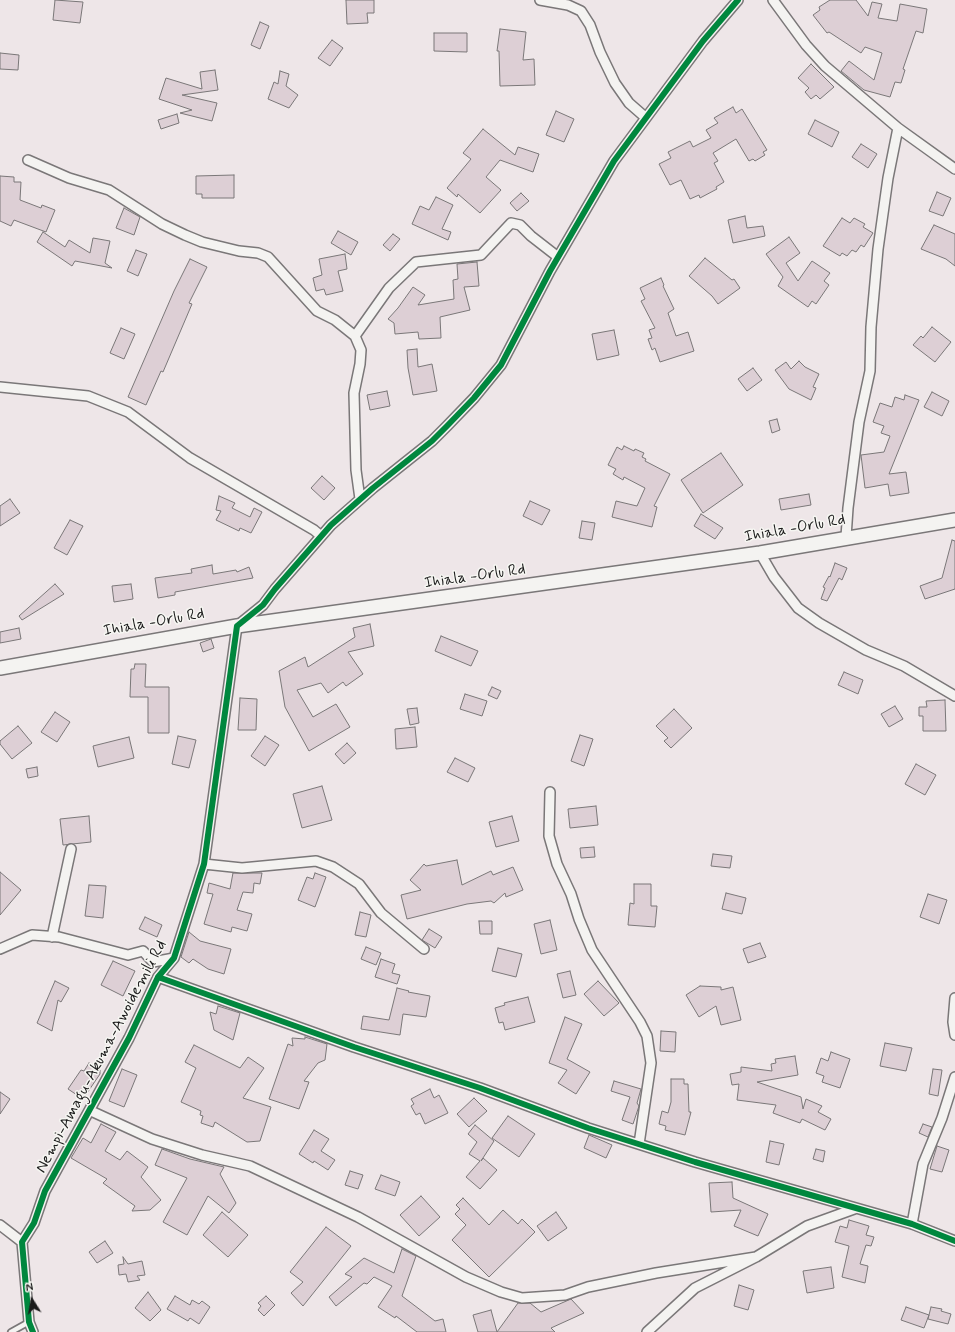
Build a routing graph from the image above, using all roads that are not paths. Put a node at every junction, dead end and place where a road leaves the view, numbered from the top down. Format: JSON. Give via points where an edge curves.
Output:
{"nodes":[{"id":1,"x":540,"y":0,"type":"edge"},
{"id":2,"x":738,"y":0,"type":"edge"},
{"id":3,"x":773,"y":0,"type":"edge"},
{"id":4,"x":645,"y":117,"type":"junction"},
{"id":5,"x":898,"y":128,"type":"junction"},
{"id":6,"x":28,"y":160,"type":"dead end"},
{"id":7,"x":955,"y":169,"type":"edge"},
{"id":8,"x":558,"y":257,"type":"junction"},
{"id":9,"x":356,"y":336,"type":"junction"},
{"id":10,"x":0,"y":387,"type":"edge"},
{"id":11,"x":360,"y":499,"type":"junction"},
{"id":12,"x":955,"y":520,"type":"edge"},
{"id":13,"x":321,"y":536,"type":"junction"},
{"id":14,"x":846,"y":537,"type":"junction"},
{"id":15,"x":760,"y":553,"type":"junction"},
{"id":16,"x":237,"y":626,"type":"junction"},
{"id":17,"x":0,"y":668,"type":"edge"},
{"id":18,"x":955,"y":696,"type":"edge"},
{"id":19,"x":550,"y":792,"type":"dead end"},
{"id":20,"x":71,"y":849,"type":"dead end"},
{"id":21,"x":204,"y":864,"type":"junction"},
{"id":22,"x":52,"y":936,"type":"junction"},
{"id":23,"x":0,"y":949,"type":"edge"},
{"id":24,"x":424,"y":949,"type":"dead end"},
{"id":25,"x":174,"y":958,"type":"junction"},
{"id":26,"x":158,"y":977,"type":"junction"},
{"id":27,"x":955,"y":998,"type":"edge"},
{"id":28,"x":955,"y":1035,"type":"edge"},
{"id":29,"x":955,"y":1077,"type":"edge"},
{"id":30,"x":91,"y":1111,"type":"junction"},
{"id":31,"x":639,"y":1144,"type":"junction"},
{"id":32,"x":855,"y":1209,"type":"junction"},
{"id":33,"x":912,"y":1224,"type":"junction"},
{"id":34,"x":0,"y":1225,"type":"edge"},
{"id":35,"x":955,"y":1241,"type":"edge"},
{"id":36,"x":22,"y":1242,"type":"junction"},
{"id":37,"x":756,"y":1257,"type":"junction"},
{"id":38,"x":29,"y":1322,"type":"junction"},
{"id":39,"x":11,"y":1332,"type":"edge"},
{"id":40,"x":33,"y":1332,"type":"edge"},
{"id":41,"x":647,"y":1332,"type":"edge"}],
"edges":[{"from":1,"to":4,"type":"street","via":[[568,5],[581,11],[590,25],[615,83],[629,103]]},
{"from":2,"to":4,"type":"street"},
{"from":3,"to":5,"type":"street","via":[[825,66]]},
{"from":4,"to":8,"type":"street","via":[[614,161]]},
{"from":5,"to":7,"type":"street"},
{"from":5,"to":14,"type":"street","via":[[878,250],[870,371],[860,422]]},
{"from":6,"to":9,"type":"street","via":[[69,178],[109,190],[162,224],[202,242],[258,253],[268,258],[317,311],[335,320]]},
{"from":8,"to":9,"type":"street","via":[[520,224],[511,223],[482,255],[416,262],[389,288]]},
{"from":8,"to":11,"type":"street","via":[[500,365],[474,398],[432,441]]},
{"from":9,"to":11,"type":"street","via":[[361,350],[354,393],[356,470]]},
{"from":10,"to":13,"type":"street","via":[[88,396],[128,412],[190,458]]},
{"from":11,"to":13,"type":"street"},
{"from":12,"to":14,"type":"main road","name":"Ihiala -Orlu Rd"},
{"from":13,"to":16,"type":"street","via":[[263,605]]},
{"from":14,"to":15,"type":"main road","name":"Ihiala -Orlu Rd"},
{"from":15,"to":16,"type":"main road","name":"Ihiala -Orlu Rd"},
{"from":15,"to":18,"type":"street","via":[[774,577],[798,608],[866,650],[904,666]]},
{"from":16,"to":17,"type":"main road","name":"Ihiala -Orlu Rd"},
{"from":16,"to":21,"type":"street","name":"Nempi-Amagu-Akuma-Awoidemili Rd"},
{"from":19,"to":31,"type":"street","via":[[549,836],[557,864],[592,950],[647,1036],[650,1063]]},
{"from":20,"to":22,"type":"street"},
{"from":21,"to":24,"type":"street","via":[[242,868],[316,861],[333,867],[360,884],[381,914]]},
{"from":21,"to":25,"type":"street","name":"Nempi-Amagu-Akuma-Awoidemili Rd"},
{"from":22,"to":23,"type":"street","via":[[32,935]]},
{"from":22,"to":25,"type":"street","via":[[128,955],[143,951],[153,962]]},
{"from":25,"to":26,"type":"street","name":"Nempi-Amagu-Akuma-Awoidemili Rd"},
{"from":26,"to":30,"type":"street","name":"Nempi-Amagu-Akuma-Awoidemili Rd"},
{"from":26,"to":31,"type":"street"},
{"from":27,"to":28,"type":"street"},
{"from":29,"to":33,"type":"street","via":[[924,1164]]},
{"from":30,"to":36,"type":"street","name":"Nempi-Amagu-Akuma-Awoidemili Rd","via":[[45,1191],[34,1223]]},
{"from":30,"to":37,"type":"street","via":[[152,1139],[202,1155],[250,1166],[358,1217],[466,1277],[522,1298],[565,1295],[588,1287],[656,1273]]},
{"from":31,"to":32,"type":"street"},
{"from":32,"to":33,"type":"street"},
{"from":32,"to":37,"type":"street","via":[[806,1226]]},
{"from":33,"to":35,"type":"street"},
{"from":34,"to":36,"type":"street"},
{"from":36,"to":38,"type":"street"},
{"from":37,"to":41,"type":"street","via":[[695,1288]]},
{"from":38,"to":39,"type":"lane"},
{"from":38,"to":40,"type":"street"}]}
